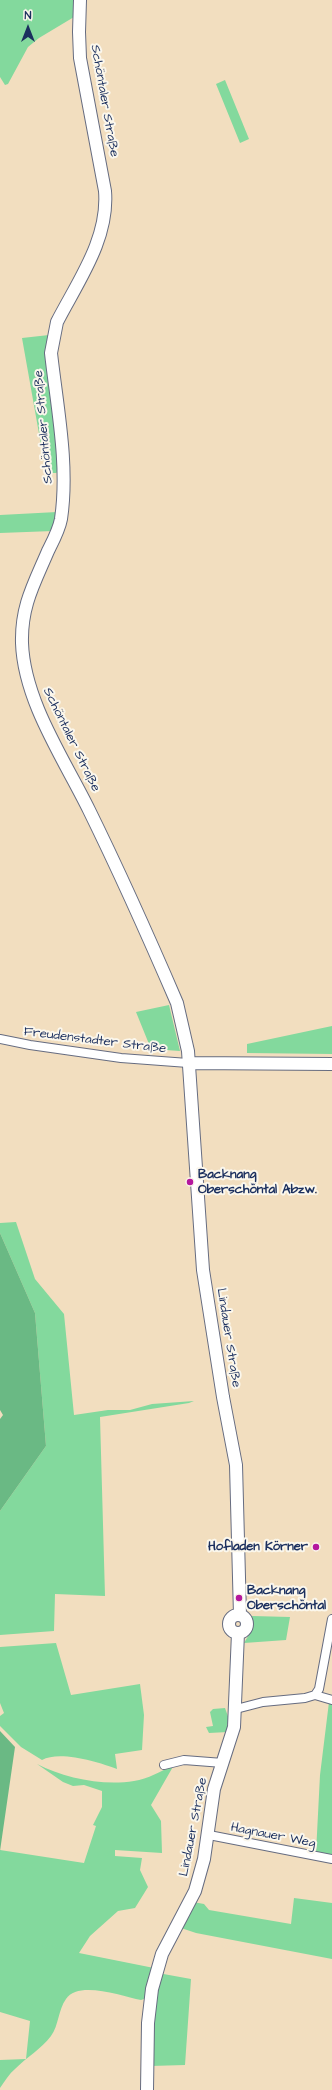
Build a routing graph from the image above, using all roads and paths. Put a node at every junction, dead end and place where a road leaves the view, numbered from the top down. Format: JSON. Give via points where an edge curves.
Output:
{"nodes":[{"id":1,"x":80,"y":0,"type":"edge"},
{"id":2,"x":0,"y":1039,"type":"edge"},
{"id":3,"x":188,"y":1064,"type":"junction"},
{"id":4,"x":332,"y":1064,"type":"edge"},
{"id":5,"x":332,"y":1619,"type":"edge"},
{"id":6,"x":314,"y":1695,"type":"junction"},
{"id":7,"x":332,"y":1700,"type":"edge"},
{"id":8,"x":236,"y":1709,"type":"junction"},
{"id":9,"x":223,"y":1763,"type":"junction"},
{"id":10,"x":164,"y":1765,"type":"dead end"},
{"id":11,"x":208,"y":1835,"type":"junction"},
{"id":12,"x":332,"y":1859,"type":"edge"},
{"id":13,"x":147,"y":2090,"type":"edge"}],
"edges":[{"from":1,"to":3,"type":"street","name":"Schöntaler Straße","via":[[80,58],[105,191],[106,209],[98,240],[57,322],[53,336],[51,353],[64,482],[62,510],[56,534],[25,605],[22,621],[23,657],[38,708],[105,842],[176,1003],[188,1051]]},
{"from":2,"to":3,"type":"street","name":"Freudenstadter Straße","via":[[30,1046]]},
{"from":3,"to":4,"type":"street"},
{"from":3,"to":8,"type":"street","name":"Lindauer Straße","via":[[203,1270],[236,1465],[240,1615],[233,1617],[229,1623],[232,1630],[238,1633],[235,1666]]},
{"from":5,"to":6,"type":"street","via":[[319,1689]]},
{"from":6,"to":7,"type":"street"},
{"from":6,"to":8,"type":"street","via":[[263,1702]]},
{"from":8,"to":9,"type":"street","name":"Lindauer Straße","via":[[234,1727]]},
{"from":9,"to":10,"type":"street","via":[[184,1760]]},
{"from":9,"to":11,"type":"street","name":"Lindauer Straße","via":[[214,1789]]},
{"from":11,"to":12,"type":"street","name":"Hagnauer Weg"},
{"from":11,"to":13,"type":"street","name":"Lindauer Straße","via":[[195,1891],[169,1939],[152,1988],[148,2023]]}]}
